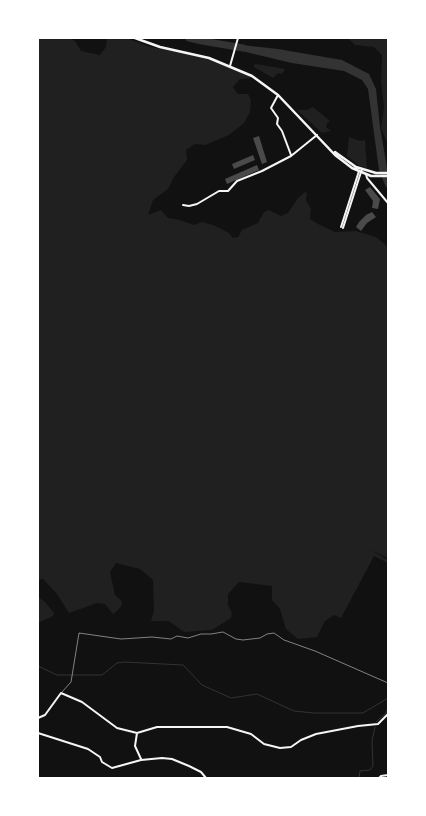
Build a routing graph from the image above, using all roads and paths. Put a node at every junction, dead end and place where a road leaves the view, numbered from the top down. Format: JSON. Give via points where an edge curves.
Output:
{"nodes":[{"id":1,"x":135,"y":38,"type":"edge"},
{"id":2,"x":238,"y":38,"type":"edge"},
{"id":3,"x":230,"y":66,"type":"junction"},
{"id":4,"x":278,"y":95,"type":"junction"},
{"id":5,"x":316,"y":135,"type":"junction"},
{"id":6,"x":291,"y":156,"type":"junction"},
{"id":7,"x":360,"y":171,"type":"junction"},
{"id":8,"x":366,"y":174,"type":"junction"},
{"id":9,"x":388,"y":174,"type":"edge"},
{"id":10,"x":388,"y":203,"type":"edge"},
{"id":11,"x":183,"y":205,"type":"dead end"},
{"id":12,"x":342,"y":227,"type":"dead end"},
{"id":13,"x":388,"y":683,"type":"edge"},
{"id":14,"x":61,"y":693,"type":"junction"},
{"id":15,"x":388,"y":714,"type":"edge"},
{"id":16,"x":38,"y":718,"type":"edge"},
{"id":17,"x":38,"y":732,"type":"edge"},
{"id":18,"x":137,"y":733,"type":"junction"},
{"id":19,"x":141,"y":760,"type":"junction"},
{"id":20,"x":388,"y":775,"type":"edge"},
{"id":21,"x":206,"y":778,"type":"edge"},
{"id":22,"x":332,"y":778,"type":"edge"},
{"id":23,"x":340,"y":778,"type":"edge"},
{"id":24,"x":379,"y":778,"type":"edge"}],
"edges":[{"from":1,"to":3,"type":"main road"},
{"from":2,"to":3,"type":"street"},
{"from":3,"to":4,"type":"main road","via":[[252,76]]},
{"from":4,"to":5,"type":"main road"},
{"from":4,"to":6,"type":"street","via":[[271,108],[278,118],[277,124]]},
{"from":5,"to":6,"type":"street"},
{"from":5,"to":7,"type":"main road","via":[[344,162]]},
{"from":6,"to":11,"type":"street","via":[[236,182],[228,191],[219,191],[197,204]]},
{"from":7,"to":8,"type":"main road"},
{"from":7,"to":9,"type":"main road"},
{"from":7,"to":12,"type":"street"},
{"from":8,"to":9,"type":"main road"},
{"from":8,"to":10,"type":"street"},
{"from":13,"to":14,"type":"lane","via":[[274,634],[243,640],[223,632],[171,639],[80,633],[72,682]]},
{"from":14,"to":16,"type":"street","via":[[45,715]]},
{"from":14,"to":18,"type":"street","via":[[82,702],[117,728]]},
{"from":15,"to":18,"type":"street","via":[[378,724],[316,734],[291,747],[280,748],[227,727],[157,727]]},
{"from":17,"to":19,"type":"street","via":[[88,750],[112,768]]},
{"from":18,"to":19,"type":"street","via":[[135,746]]},
{"from":19,"to":21,"type":"street","via":[[172,759],[201,772]]},
{"from":20,"to":24,"type":"street"},
{"from":22,"to":23,"type":"street"}]}
